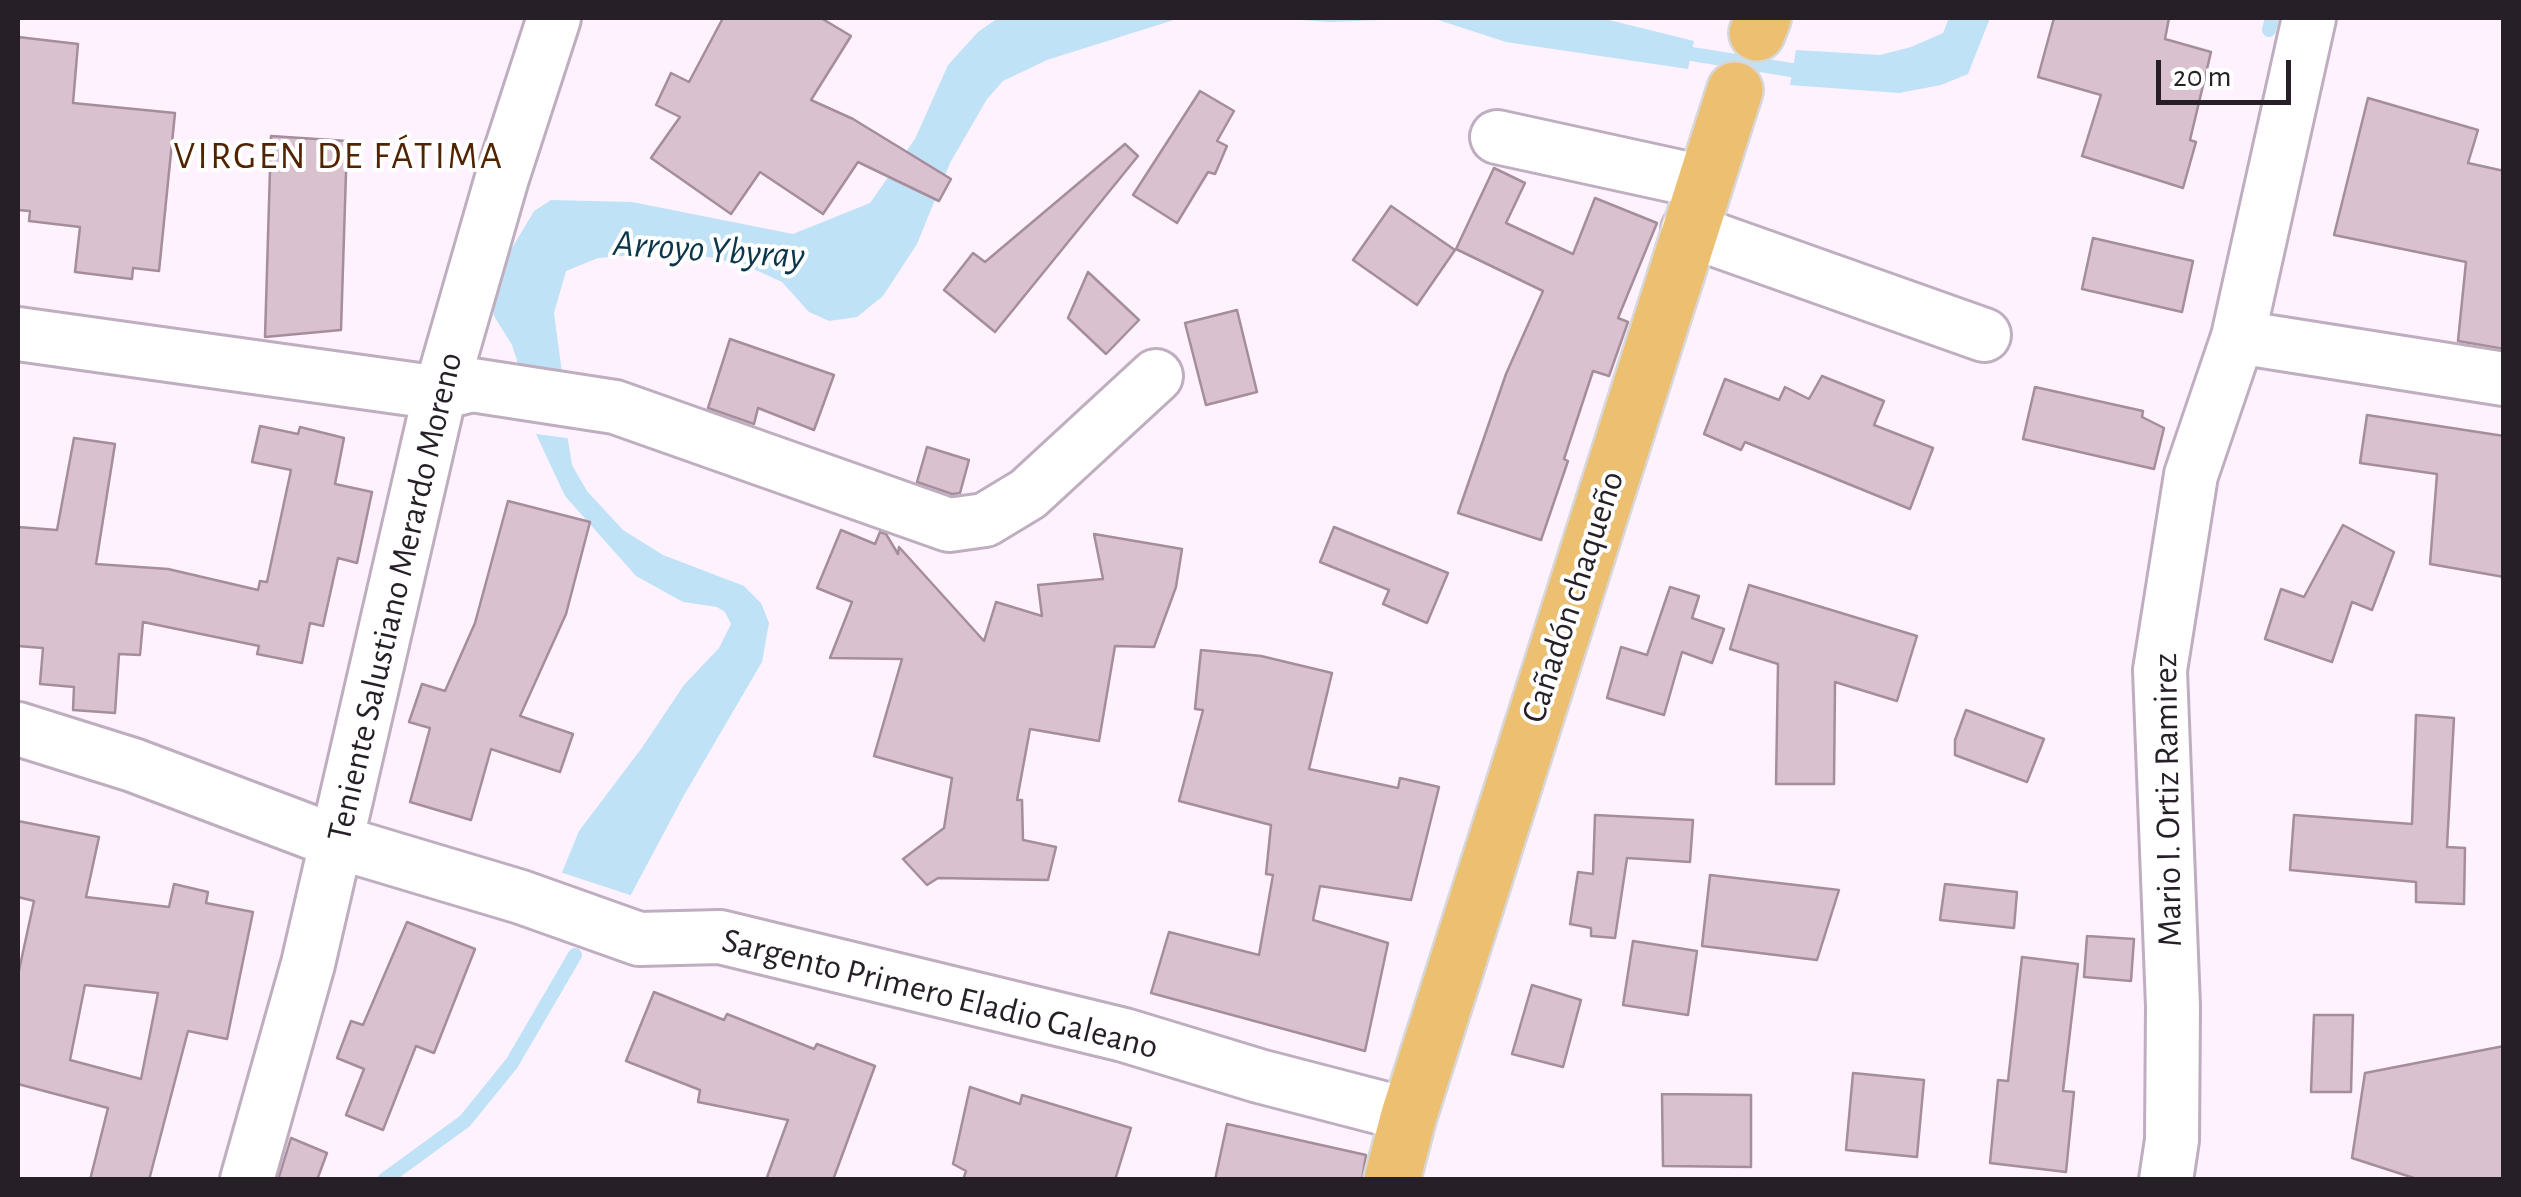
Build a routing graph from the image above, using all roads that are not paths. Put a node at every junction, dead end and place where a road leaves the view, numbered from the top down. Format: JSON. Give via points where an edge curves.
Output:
{"nodes":[{"id":1,"x":554,"y":18,"type":"edge"},
{"id":2,"x":2309,"y":18,"type":"edge"},
{"id":3,"x":1760,"y":25,"type":"edge"},
{"id":4,"x":1734,"y":90,"type":"joint"},
{"id":5,"x":1497,"y":138,"type":"dead end"},
{"id":6,"x":1696,"y":206,"type":"junction"},
{"id":7,"x":18,"y":334,"type":"edge"},
{"id":8,"x":1984,"y":335,"type":"dead end"},
{"id":9,"x":2238,"y":337,"type":"junction"},
{"id":10,"x":1156,"y":376,"type":"dead end"},
{"id":11,"x":2504,"y":379,"type":"edge"},
{"id":12,"x":456,"y":389,"type":"junction"},
{"id":13,"x":18,"y":729,"type":"edge"},
{"id":14,"x":337,"y":842,"type":"junction"},
{"id":15,"x":1409,"y":1115,"type":"junction"},
{"id":16,"x":247,"y":1180,"type":"edge"},
{"id":17,"x":1392,"y":1180,"type":"edge"},
{"id":18,"x":2166,"y":1180,"type":"edge"}],
"edges":[{"from":1,"to":12,"type":"street","name":"Teniente Salustiano Merardo Moreno","via":[[502,178]]},
{"from":2,"to":9,"type":"street","name":"Mario I. Ortiz Ramirez"},
{"from":3,"to":4,"type":"street","name":"Cañadón chaqueño"},
{"from":4,"to":6,"type":"main road","name":"Cañadón chaqueño"},
{"from":5,"to":6,"type":"street"},
{"from":6,"to":8,"type":"street"},
{"from":6,"to":15,"type":"main road","name":"Cañadón chaqueño"},
{"from":7,"to":12,"type":"street"},
{"from":9,"to":11,"type":"street"},
{"from":9,"to":18,"type":"street","name":"Mario I. Ortiz Ramirez","via":[[2191,476],[2160,670],[2172,1007]]},
{"from":10,"to":12,"type":"street","via":[[1028,494],[985,520],[949,526],[616,406]]},
{"from":12,"to":14,"type":"street","name":"Teniente Salustiano Merardo Moreno"},
{"from":13,"to":14,"type":"street","name":"Sargento Primero Eladio Galeano"},
{"from":14,"to":15,"type":"street","name":"Sargento Primero Eladio Galeano","via":[[639,939],[720,937],[1105,1030]]},
{"from":14,"to":16,"type":"street","name":"Teniente Salustiano Merardo Moreno"},
{"from":15,"to":17,"type":"main road","name":"Cañadón chaqueño"}]}
